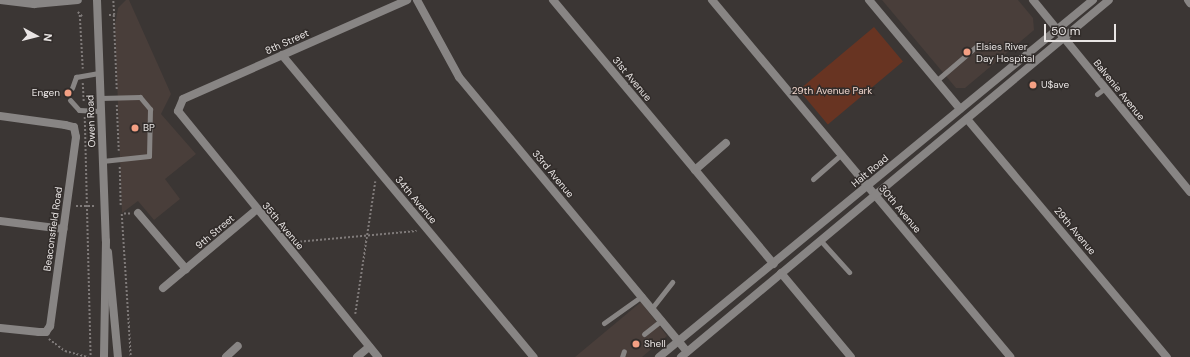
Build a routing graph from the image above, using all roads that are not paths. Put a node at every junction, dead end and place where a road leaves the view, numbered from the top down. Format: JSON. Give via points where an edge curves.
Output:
{"nodes":[{"id":1,"x":0,"y":0,"type":"edge"},
{"id":2,"x":78,"y":0,"type":"edge"},
{"id":3,"x":97,"y":0,"type":"edge"},
{"id":4,"x":407,"y":0,"type":"edge"},
{"id":5,"x":417,"y":0,"type":"edge"},
{"id":6,"x":553,"y":0,"type":"edge"},
{"id":7,"x":712,"y":0,"type":"edge"},
{"id":8,"x":869,"y":0,"type":"edge"},
{"id":9,"x":1033,"y":0,"type":"edge"},
{"id":10,"x":1093,"y":0,"type":"edge"},
{"id":11,"x":1109,"y":0,"type":"edge"},
{"id":12,"x":1188,"y":0,"type":"edge"},
{"id":13,"x":1190,"y":3,"type":"edge"},
{"id":14,"x":1057,"y":30,"type":"junction"},
{"id":15,"x":1064,"y":39,"type":"junction"},
{"id":16,"x":979,"y":44,"type":"dead end"},
{"id":17,"x":282,"y":55,"type":"junction"},
{"id":18,"x":99,"y":73,"type":"junction"},
{"id":19,"x":936,"y":81,"type":"junction"},
{"id":20,"x":72,"y":88,"type":"dead end"},
{"id":21,"x":1105,"y":88,"type":"junction"},
{"id":22,"x":1097,"y":94,"type":"dead end"},
{"id":23,"x":100,"y":98,"type":"junction"},
{"id":24,"x":70,"y":100,"type":"dead end"},
{"id":25,"x":178,"y":106,"type":"joint"},
{"id":26,"x":960,"y":109,"type":"junction"},
{"id":27,"x":100,"y":112,"type":"junction"},
{"id":28,"x":0,"y":116,"type":"edge"},
{"id":29,"x":967,"y":119,"type":"junction"},
{"id":30,"x":726,"y":143,"type":"dead end"},
{"id":31,"x":841,"y":155,"type":"junction"},
{"id":32,"x":102,"y":160,"type":"junction"},
{"id":33,"x":695,"y":170,"type":"junction"},
{"id":34,"x":813,"y":179,"type":"dead end"},
{"id":35,"x":868,"y":186,"type":"junction"},
{"id":36,"x":1190,"y":192,"type":"edge"},
{"id":37,"x":875,"y":195,"type":"junction"},
{"id":38,"x":256,"y":210,"type":"junction"},
{"id":39,"x":138,"y":213,"type":"dead end"},
{"id":40,"x":0,"y":221,"type":"edge"},
{"id":41,"x":63,"y":229,"type":"junction"},
{"id":42,"x":821,"y":240,"type":"junction"},
{"id":43,"x":106,"y":241,"type":"junction"},
{"id":44,"x":774,"y":264,"type":"junction"},
{"id":45,"x":186,"y":269,"type":"junction"},
{"id":46,"x":849,"y":272,"type":"dead end"},
{"id":47,"x":781,"y":273,"type":"junction"},
{"id":48,"x":672,"y":282,"type":"dead end"},
{"id":49,"x":163,"y":288,"type":"dead end"},
{"id":50,"x":642,"y":296,"type":"junction"},
{"id":51,"x":652,"y":308,"type":"junction"},
{"id":52,"x":662,"y":320,"type":"junction"},
{"id":53,"x":604,"y":323,"type":"dead end"},
{"id":54,"x":0,"y":328,"type":"edge"},
{"id":55,"x":644,"y":334,"type":"dead end"},
{"id":56,"x":679,"y":341,"type":"junction"},
{"id":57,"x":238,"y":346,"type":"dead end"},
{"id":58,"x":369,"y":347,"type":"junction"},
{"id":59,"x":624,"y":351,"type":"dead end"},
{"id":60,"x":684,"y":354,"type":"edge"},
{"id":61,"x":104,"y":357,"type":"edge"},
{"id":62,"x":118,"y":357,"type":"edge"},
{"id":63,"x":226,"y":357,"type":"edge"},
{"id":64,"x":356,"y":357,"type":"edge"},
{"id":65,"x":378,"y":357,"type":"edge"},
{"id":66,"x":534,"y":357,"type":"edge"},
{"id":67,"x":622,"y":357,"type":"edge"},
{"id":68,"x":659,"y":357,"type":"edge"},
{"id":69,"x":851,"y":357,"type":"edge"},
{"id":70,"x":1010,"y":357,"type":"edge"},
{"id":71,"x":1167,"y":357,"type":"edge"}],
"edges":[{"from":1,"to":2,"type":"street","via":[[34,4]]},
{"from":3,"to":18,"type":"street","name":"Owen Road"},
{"from":4,"to":17,"type":"street","name":"8th Street"},
{"from":5,"to":50,"type":"street","name":"33rd Avenue","via":[[459,77]]},
{"from":6,"to":33,"type":"street","name":"31st Avenue"},
{"from":7,"to":31,"type":"street","name":"30th Avenue"},
{"from":8,"to":19,"type":"street"},
{"from":9,"to":14,"type":"street","name":"Balvenie Avenue"},
{"from":10,"to":14,"type":"street","name":"Halt Road"},
{"from":11,"to":15,"type":"street"},
{"from":12,"to":13,"type":"street"},
{"from":14,"to":15,"type":"street","name":"Balvenie Avenue"},
{"from":14,"to":26,"type":"street","name":"Halt Road"},
{"from":15,"to":21,"type":"street","name":"Balvenie Avenue"},
{"from":15,"to":29,"type":"street"},
{"from":16,"to":19,"type":"lane"},
{"from":17,"to":25,"type":"street","name":"8th Street","via":[[183,99]]},
{"from":17,"to":66,"type":"street","name":"34th Avenue"},
{"from":18,"to":20,"type":"lane","via":[[76,77]]},
{"from":18,"to":23,"type":"street","name":"Owen Road"},
{"from":19,"to":26,"type":"street"},
{"from":21,"to":22,"type":"lane"},
{"from":21,"to":36,"type":"street","name":"Balvenie Avenue"},
{"from":23,"to":27,"type":"street","name":"Owen Road"},
{"from":23,"to":32,"type":"lane","via":[[145,99],[151,116],[149,156]]},
{"from":24,"to":27,"type":"lane","via":[[75,108],[84,112]]},
{"from":25,"to":38,"type":"street","name":"35th Avenue","via":[[178,116]]},
{"from":26,"to":35,"type":"street","name":"Halt Road"},
{"from":27,"to":32,"type":"street","name":"Owen Road"},
{"from":28,"to":41,"type":"street","name":"Beaconsfield Road","via":[[74,127],[76,137]]},
{"from":29,"to":37,"type":"street"},
{"from":29,"to":71,"type":"street","name":"29th Avenue"},
{"from":30,"to":33,"type":"street"},
{"from":31,"to":34,"type":"lane"},
{"from":31,"to":35,"type":"street","name":"30th Avenue"},
{"from":32,"to":43,"type":"street","name":"Owen Road"},
{"from":33,"to":44,"type":"street","name":"31st Avenue"},
{"from":35,"to":37,"type":"street","name":"30th Avenue"},
{"from":35,"to":44,"type":"street","name":"Halt Road"},
{"from":37,"to":42,"type":"street"},
{"from":37,"to":70,"type":"street","name":"30th Avenue"},
{"from":38,"to":45,"type":"street","name":"9th Street"},
{"from":38,"to":58,"type":"street","name":"35th Avenue"},
{"from":39,"to":45,"type":"street"},
{"from":40,"to":41,"type":"street"},
{"from":41,"to":54,"type":"street","name":"Beaconsfield Road","via":[[46,332]]},
{"from":42,"to":46,"type":"lane"},
{"from":42,"to":47,"type":"street"},
{"from":43,"to":61,"type":"street","name":"Owen Road"},
{"from":43,"to":62,"type":"street","name":"Owen Road"},
{"from":44,"to":56,"type":"street","name":"Halt Road"},
{"from":45,"to":49,"type":"street","name":"9th Street"},
{"from":47,"to":60,"type":"street"},
{"from":47,"to":69,"type":"street"},
{"from":48,"to":51,"type":"lane"},
{"from":50,"to":51,"type":"street","name":"33rd Avenue"},
{"from":50,"to":53,"type":"lane"},
{"from":51,"to":52,"type":"street","name":"33rd Avenue"},
{"from":52,"to":55,"type":"lane"},
{"from":52,"to":56,"type":"street","name":"33rd Avenue"},
{"from":56,"to":60,"type":"street","name":"33rd Avenue"},
{"from":56,"to":68,"type":"street","name":"Halt Road"},
{"from":57,"to":63,"type":"street"},
{"from":58,"to":64,"type":"street"},
{"from":58,"to":65,"type":"street","name":"35th Avenue"},
{"from":59,"to":67,"type":"lane"}]}
